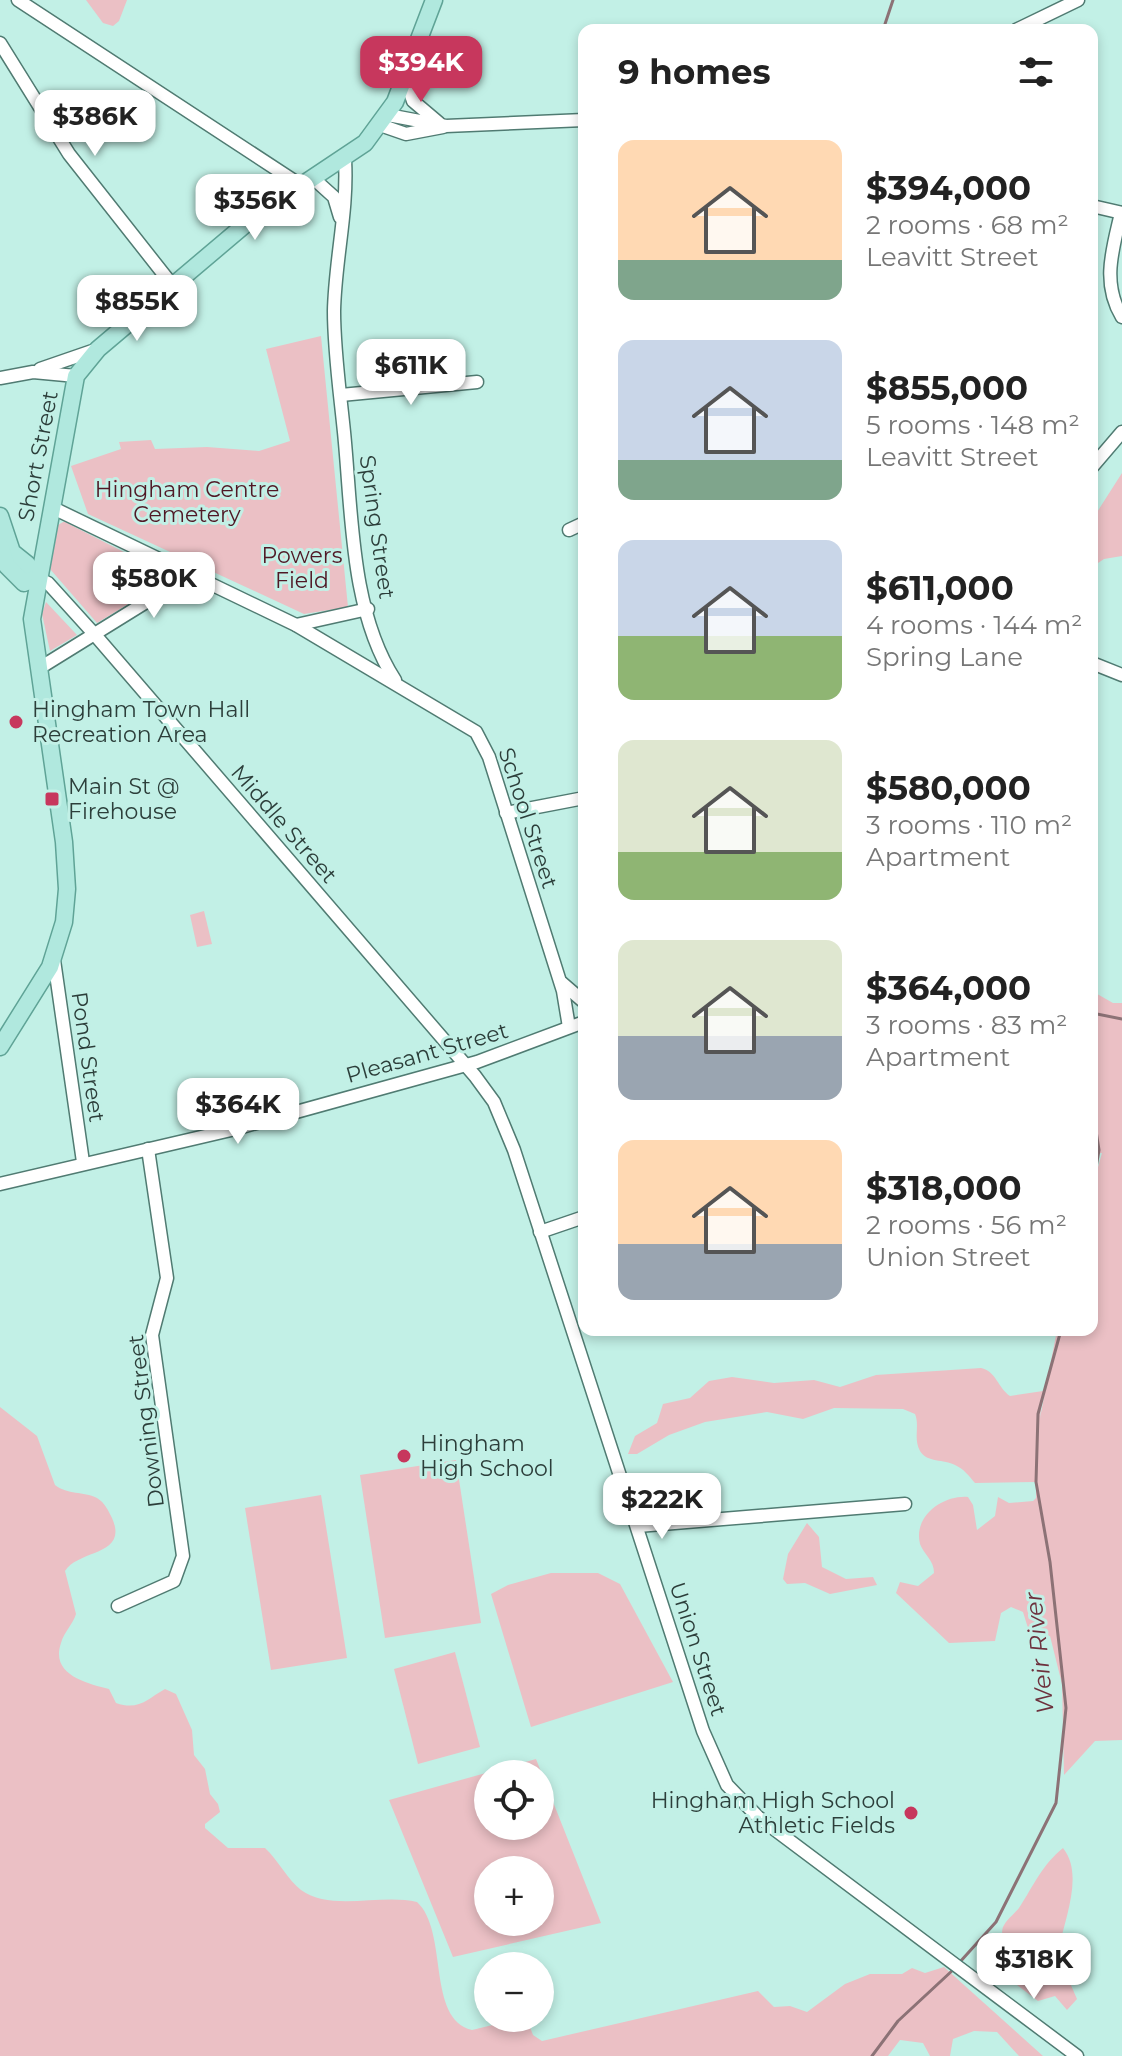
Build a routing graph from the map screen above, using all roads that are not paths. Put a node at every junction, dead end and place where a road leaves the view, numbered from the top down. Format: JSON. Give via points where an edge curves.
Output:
{"nodes":[{"id":1,"x":18,"y":0,"type":"edge"},
{"id":2,"x":434,"y":0,"type":"edge"},
{"id":3,"x":1078,"y":0,"type":"edge"},
{"id":4,"x":1028,"y":24,"type":"edge"},
{"id":5,"x":0,"y":43,"type":"edge"},
{"id":6,"x":405,"y":78,"type":"junction"},
{"id":7,"x":384,"y":120,"type":"junction"},
{"id":8,"x":578,"y":120,"type":"edge"},
{"id":9,"x":446,"y":126,"type":"junction"},
{"id":10,"x":345,"y":160,"type":"junction"},
{"id":11,"x":308,"y":182,"type":"junction"},
{"id":12,"x":1098,"y":207,"type":"edge"},
{"id":13,"x":1122,"y":213,"type":"edge"},
{"id":14,"x":341,"y":228,"type":"junction"},
{"id":15,"x":173,"y":286,"type":"junction"},
{"id":16,"x":1122,"y":317,"type":"edge"},
{"id":17,"x":98,"y":349,"type":"junction"},
{"id":18,"x":33,"y":372,"type":"junction"},
{"id":19,"x":76,"y":376,"type":"junction"},
{"id":20,"x":0,"y":378,"type":"edge"},
{"id":21,"x":477,"y":382,"type":"dead end"},
{"id":22,"x":341,"y":395,"type":"junction"},
{"id":23,"x":1122,"y":432,"type":"edge"},
{"id":24,"x":1098,"y":460,"type":"edge"},
{"id":25,"x":51,"y":507,"type":"junction"},
{"id":26,"x":0,"y":516,"type":"edge"},
{"id":27,"x":578,"y":526,"type":"edge"},
{"id":28,"x":569,"y":530,"type":"dead end"},
{"id":29,"x":3,"y":549,"type":"edge"},
{"id":30,"x":193,"y":573,"type":"junction"},
{"id":31,"x":37,"y":578,"type":"junction"},
{"id":32,"x":368,"y":609,"type":"junction"},
{"id":33,"x":296,"y":625,"type":"junction"},
{"id":34,"x":96,"y":636,"type":"junction"},
{"id":35,"x":1098,"y":665,"type":"edge"},
{"id":36,"x":38,"y":669,"type":"junction"},
{"id":37,"x":1122,"y":675,"type":"edge"},
{"id":38,"x":397,"y":683,"type":"junction"},
{"id":39,"x":578,"y":799,"type":"edge"},
{"id":40,"x":506,"y":813,"type":"junction"},
{"id":41,"x":54,"y":957,"type":"junction"},
{"id":42,"x":559,"y":979,"type":"junction"},
{"id":43,"x":578,"y":996,"type":"edge"},
{"id":44,"x":578,"y":1024,"type":"edge"},
{"id":45,"x":569,"y":1027,"type":"junction"},
{"id":46,"x":0,"y":1047,"type":"edge"},
{"id":47,"x":466,"y":1065,"type":"junction"},
{"id":48,"x":148,"y":1149,"type":"junction"},
{"id":49,"x":83,"y":1162,"type":"junction"},
{"id":50,"x":0,"y":1184,"type":"edge"},
{"id":51,"x":578,"y":1219,"type":"edge"},
{"id":52,"x":540,"y":1232,"type":"junction"},
{"id":53,"x":905,"y":1504,"type":"dead end"},
{"id":54,"x":638,"y":1526,"type":"junction"},
{"id":55,"x":118,"y":1606,"type":"dead end"},
{"id":56,"x":1077,"y":2056,"type":"edge"}],
"edges":[{"from":1,"to":11,"type":"street"},
{"from":2,"to":6,"type":"main road"},
{"from":3,"to":4,"type":"street"},
{"from":5,"to":15,"type":"street","via":[[69,154]]},
{"from":6,"to":7,"type":"main road"},
{"from":6,"to":9,"type":"street","via":[[421,111]]},
{"from":7,"to":9,"type":"street","via":[[406,134]]},
{"from":7,"to":10,"type":"main road","name":"Short Street"},
{"from":8,"to":9,"type":"street"},
{"from":10,"to":11,"type":"main road","name":"Short Street"},
{"from":10,"to":14,"type":"street","name":"Spring Street"},
{"from":11,"to":14,"type":"street","name":"Spring Street","via":[[334,197]]},
{"from":11,"to":15,"type":"main road","name":"Short Street","via":[[254,217]]},
{"from":12,"to":13,"type":"street"},
{"from":13,"to":16,"type":"street","via":[[1110,269],[1112,294]]},
{"from":14,"to":22,"type":"street","name":"Spring Street","via":[[334,311]]},
{"from":15,"to":17,"type":"main road","name":"Short Street"},
{"from":17,"to":18,"type":"street"},
{"from":17,"to":19,"type":"main road","name":"Short Street"},
{"from":18,"to":19,"type":"street"},
{"from":18,"to":20,"type":"street"},
{"from":19,"to":25,"type":"main road","name":"Short Street"},
{"from":21,"to":22,"type":"street"},
{"from":22,"to":32,"type":"street","name":"Spring Street"},
{"from":23,"to":24,"type":"street"},
{"from":25,"to":30,"type":"street","name":"School Street"},
{"from":25,"to":31,"type":"main road","name":"Short Street"},
{"from":26,"to":29,"type":"main road"},
{"from":27,"to":28,"type":"street"},
{"from":29,"to":31,"type":"main road"},
{"from":30,"to":33,"type":"street","name":"School Street"},
{"from":30,"to":34,"type":"street"},
{"from":31,"to":34,"type":"street","name":"Middle Street","via":[[48,583]]},
{"from":31,"to":36,"type":"main road","name":"Short Street","via":[[32,619]]},
{"from":32,"to":33,"type":"street"},
{"from":32,"to":38,"type":"street","name":"Spring Street"},
{"from":33,"to":38,"type":"street","name":"School Street"},
{"from":34,"to":36,"type":"street"},
{"from":34,"to":47,"type":"street","name":"Middle Street"},
{"from":35,"to":37,"type":"street"},
{"from":36,"to":41,"type":"main road","name":"Short Street","via":[[66,868],[64,922]]},
{"from":38,"to":40,"type":"street","name":"School Street","via":[[476,732]]},
{"from":39,"to":40,"type":"street"},
{"from":40,"to":42,"type":"street","name":"School Street"},
{"from":41,"to":46,"type":"main road","name":"Short Street"},
{"from":41,"to":49,"type":"street","name":"Pond Street"},
{"from":42,"to":43,"type":"street","name":"School Street"},
{"from":42,"to":45,"type":"street","name":"School Street"},
{"from":44,"to":45,"type":"street","name":"Pleasant Street"},
{"from":45,"to":47,"type":"street","name":"Pleasant Street"},
{"from":47,"to":48,"type":"street","name":"Pleasant Street"},
{"from":47,"to":52,"type":"street","name":"Union Street","via":[[503,1120]]},
{"from":48,"to":49,"type":"street","name":"Pleasant Street"},
{"from":48,"to":55,"type":"street","name":"Downing Street","via":[[167,1278],[153,1325],[153,1345],[183,1556],[174,1581]]},
{"from":49,"to":50,"type":"street","name":"Pleasant Street"},
{"from":51,"to":52,"type":"street"},
{"from":52,"to":54,"type":"street","name":"Union Street"},
{"from":53,"to":54,"type":"street"},
{"from":54,"to":56,"type":"street","name":"Union Street","via":[[703,1731],[727,1785],[758,1817]]}]}
